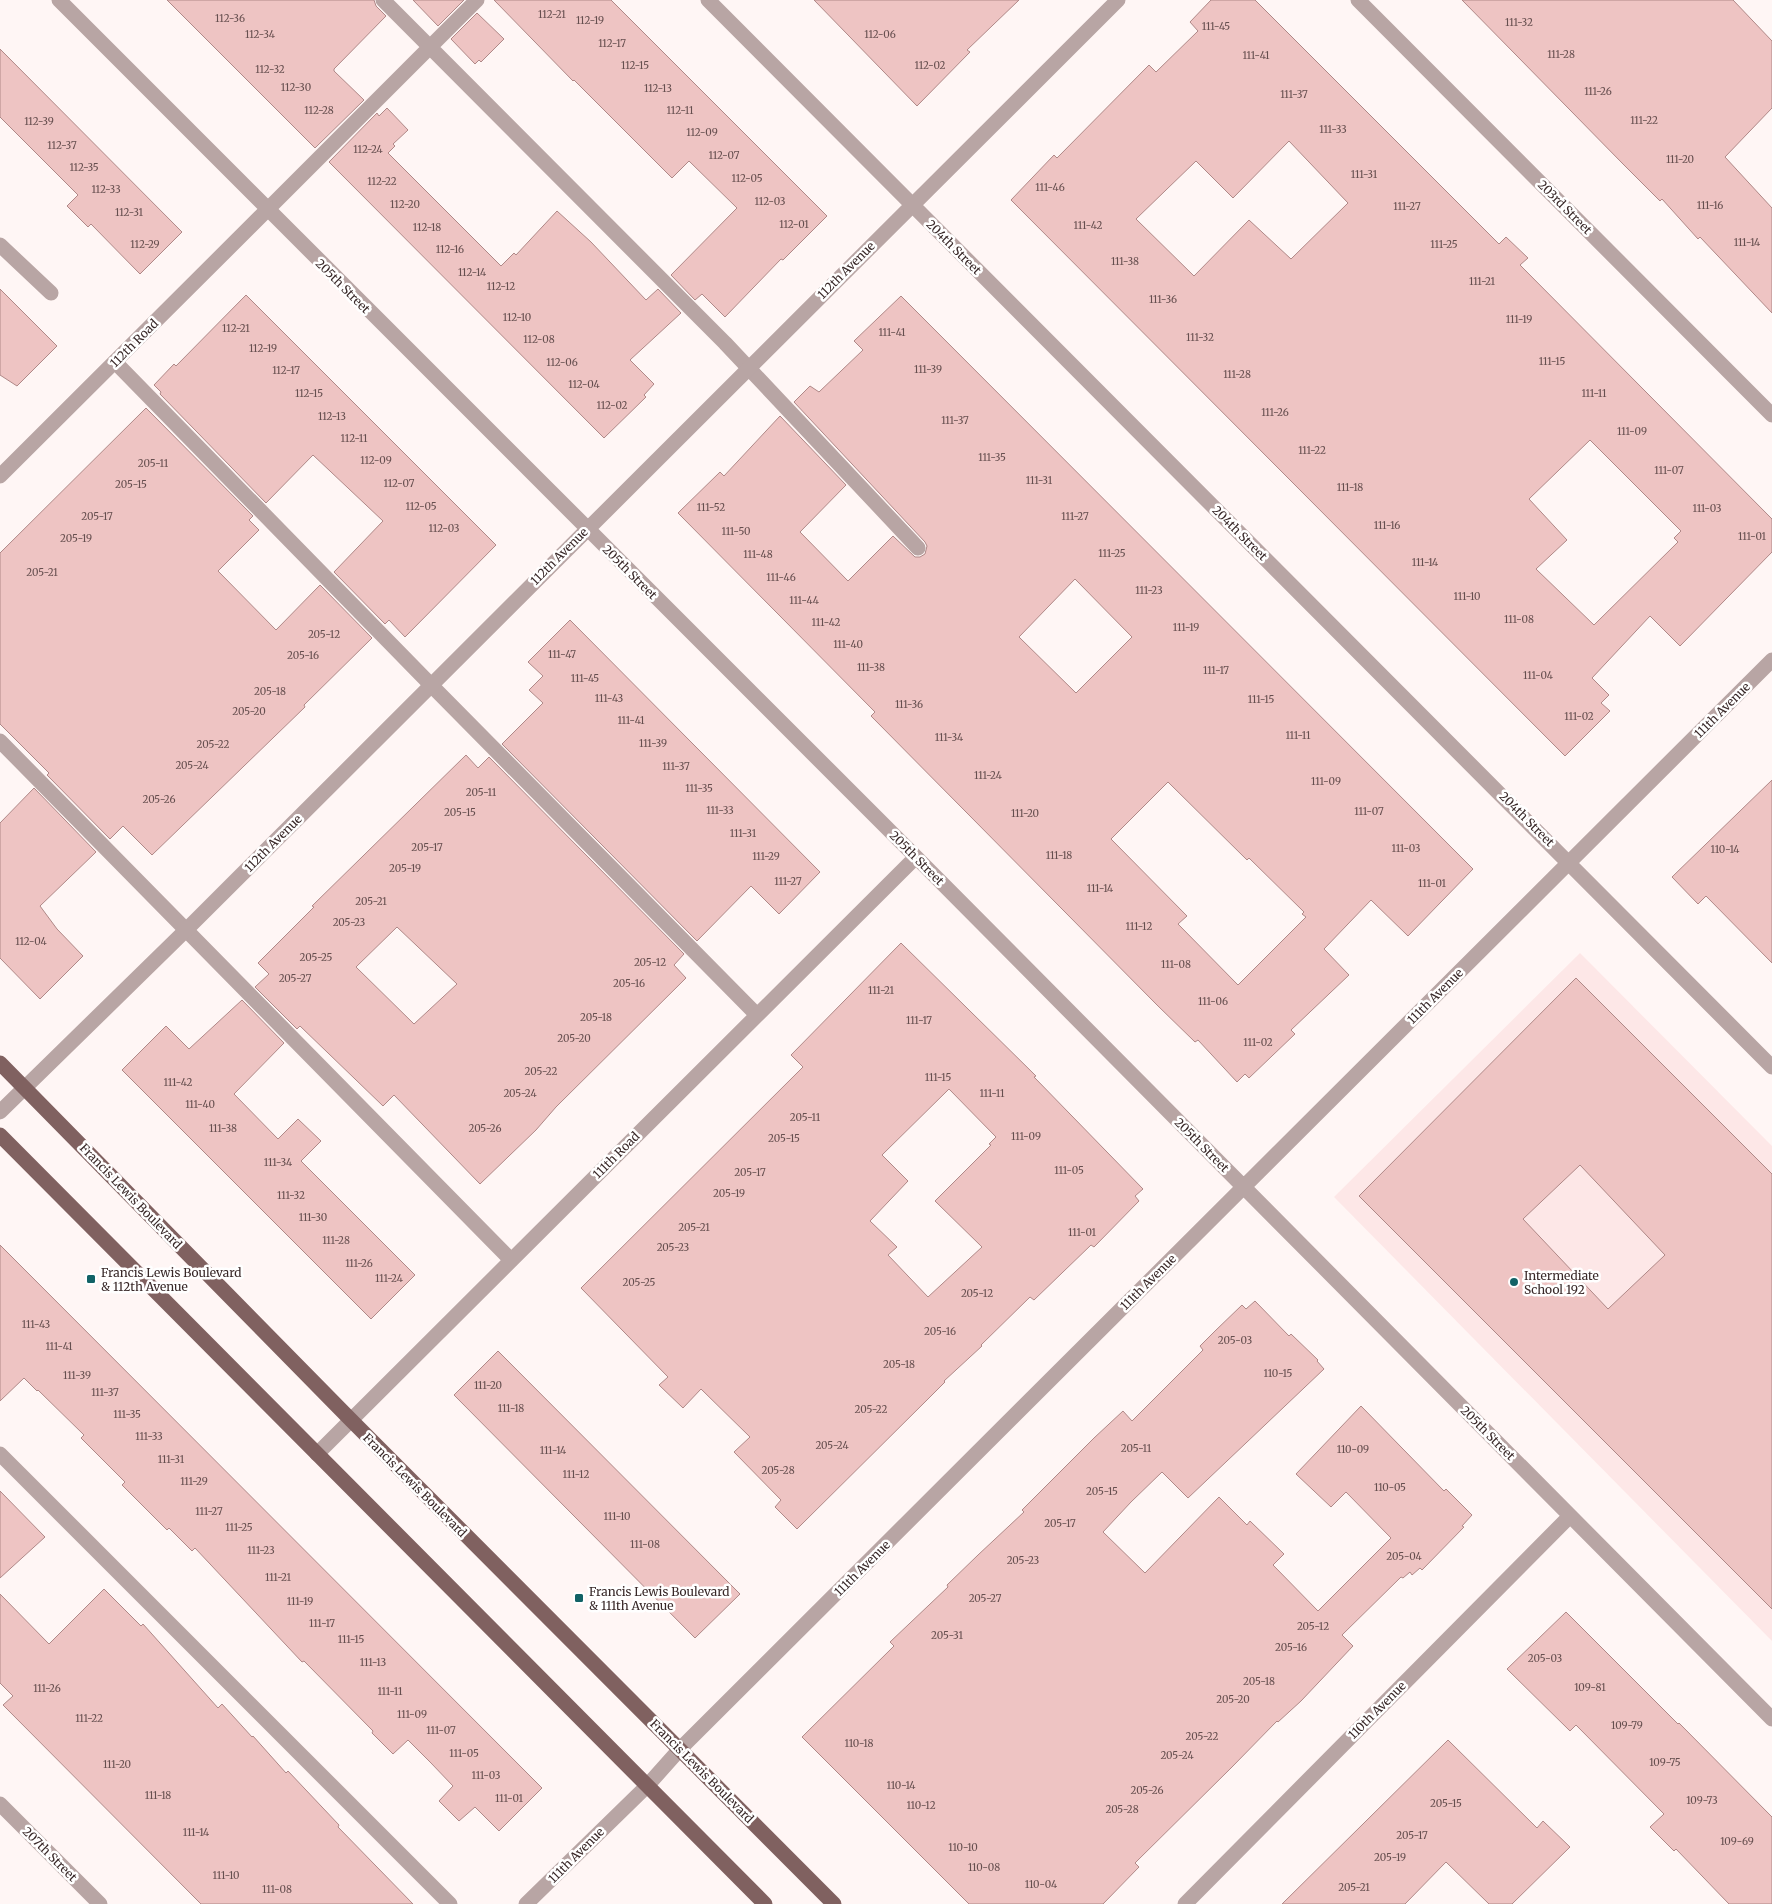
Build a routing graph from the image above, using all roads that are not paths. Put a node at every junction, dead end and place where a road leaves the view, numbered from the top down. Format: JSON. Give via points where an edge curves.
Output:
{"nodes":[{"id":1,"x":59,"y":0,"type":"edge"},
{"id":2,"x":383,"y":0,"type":"edge"},
{"id":3,"x":477,"y":0,"type":"edge"},
{"id":4,"x":708,"y":0,"type":"edge"},
{"id":5,"x":1118,"y":0,"type":"edge"},
{"id":6,"x":1358,"y":0,"type":"edge"},
{"id":7,"x":431,"y":48,"type":"junction"},
{"id":8,"x":912,"y":205,"type":"junction"},
{"id":9,"x":267,"y":210,"type":"junction"},
{"id":10,"x":0,"y":245,"type":"edge"},
{"id":11,"x":51,"y":294,"type":"dead end"},
{"id":12,"x":115,"y":362,"type":"junction"},
{"id":13,"x":749,"y":368,"type":"junction"},
{"id":14,"x":1772,"y":415,"type":"edge"},
{"id":15,"x":0,"y":476,"type":"edge"},
{"id":16,"x":587,"y":528,"type":"junction"},
{"id":17,"x":918,"y":548,"type":"dead end"},
{"id":18,"x":1772,"y":660,"type":"edge"},
{"id":19,"x":431,"y":685,"type":"junction"},
{"id":20,"x":0,"y":741,"type":"edge"},
{"id":21,"x":916,"y":857,"type":"junction"},
{"id":22,"x":1570,"y":862,"type":"junction"},
{"id":23,"x":186,"y":930,"type":"junction"},
{"id":24,"x":757,"y":1015,"type":"junction"},
{"id":25,"x":0,"y":1063,"type":"edge"},
{"id":26,"x":1772,"y":1067,"type":"edge"},
{"id":27,"x":25,"y":1087,"type":"junction"},
{"id":28,"x":0,"y":1112,"type":"edge"},
{"id":29,"x":0,"y":1135,"type":"edge"},
{"id":30,"x":1244,"y":1186,"type":"junction"},
{"id":31,"x":511,"y":1260,"type":"junction"},
{"id":32,"x":350,"y":1420,"type":"junction"},
{"id":33,"x":0,"y":1454,"type":"edge"},
{"id":34,"x":317,"y":1454,"type":"junction"},
{"id":35,"x":1570,"y":1516,"type":"junction"},
{"id":36,"x":1772,"y":1719,"type":"edge"},
{"id":37,"x":680,"y":1749,"type":"junction"},
{"id":38,"x":647,"y":1786,"type":"junction"},
{"id":39,"x":0,"y":1804,"type":"edge"},
{"id":40,"x":100,"y":1904,"type":"edge"},
{"id":41,"x":450,"y":1904,"type":"edge"},
{"id":42,"x":526,"y":1904,"type":"edge"},
{"id":43,"x":765,"y":1904,"type":"edge"},
{"id":44,"x":834,"y":1904,"type":"edge"},
{"id":45,"x":1185,"y":1904,"type":"edge"}],
"edges":[{"from":1,"to":9,"type":"street","name":"205th Street"},
{"from":2,"to":7,"type":"street"},
{"from":3,"to":7,"type":"street","name":"112th Road"},
{"from":4,"to":8,"type":"street","name":"204th Street"},
{"from":5,"to":8,"type":"street","name":"112th Avenue"},
{"from":6,"to":14,"type":"street","name":"203rd Street"},
{"from":7,"to":9,"type":"street","name":"112th Road"},
{"from":7,"to":13,"type":"street"},
{"from":8,"to":13,"type":"street","name":"112th Avenue"},
{"from":8,"to":22,"type":"street","name":"204th Street"},
{"from":9,"to":12,"type":"street","name":"112th Road"},
{"from":9,"to":16,"type":"street","name":"205th Street"},
{"from":10,"to":11,"type":"street"},
{"from":12,"to":15,"type":"street","name":"112th Road"},
{"from":12,"to":19,"type":"street"},
{"from":13,"to":16,"type":"street","name":"112th Avenue"},
{"from":13,"to":17,"type":"street"},
{"from":16,"to":19,"type":"street","name":"112th Avenue"},
{"from":16,"to":21,"type":"street","name":"205th Street"},
{"from":18,"to":22,"type":"street","name":"111th Avenue"},
{"from":19,"to":23,"type":"street","name":"112th Avenue"},
{"from":19,"to":24,"type":"street"},
{"from":20,"to":23,"type":"street"},
{"from":21,"to":24,"type":"street","name":"111th Road"},
{"from":21,"to":30,"type":"street","name":"205th Street"},
{"from":22,"to":26,"type":"street","name":"204th Street"},
{"from":22,"to":30,"type":"street","name":"111th Avenue"},
{"from":23,"to":27,"type":"street","name":"112th Avenue"},
{"from":23,"to":31,"type":"street"},
{"from":24,"to":31,"type":"street","name":"111th Road"},
{"from":25,"to":27,"type":"main road","name":"Francis Lewis Boulevard"},
{"from":27,"to":28,"type":"street","name":"112th Avenue"},
{"from":27,"to":32,"type":"main road","name":"Francis Lewis Boulevard"},
{"from":29,"to":34,"type":"main road"},
{"from":30,"to":35,"type":"street","name":"205th Street"},
{"from":30,"to":37,"type":"street","name":"111th Avenue"},
{"from":31,"to":32,"type":"street","name":"111th Road"},
{"from":32,"to":34,"type":"street","name":"111th Road"},
{"from":32,"to":37,"type":"main road","name":"Francis Lewis Boulevard"},
{"from":33,"to":41,"type":"street"},
{"from":34,"to":38,"type":"main road"},
{"from":35,"to":36,"type":"street","name":"205th Street"},
{"from":35,"to":45,"type":"street","name":"110th Avenue"},
{"from":37,"to":38,"type":"street","name":"111th Avenue"},
{"from":37,"to":44,"type":"main road","name":"Francis Lewis Boulevard"},
{"from":38,"to":42,"type":"street","name":"111th Avenue"},
{"from":38,"to":43,"type":"main road"},
{"from":39,"to":40,"type":"street","name":"207th Street"}]}
